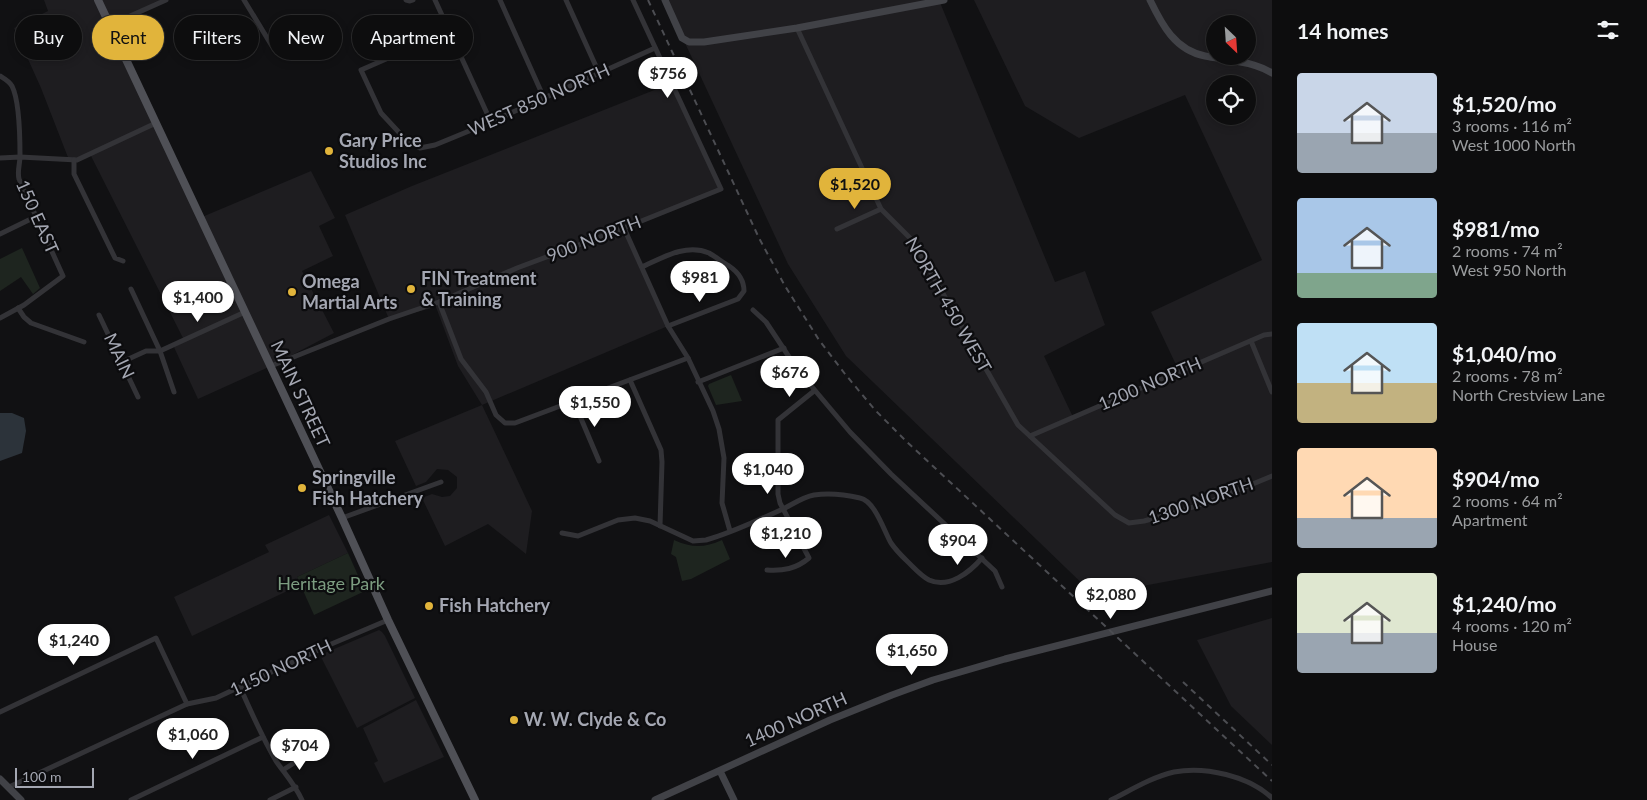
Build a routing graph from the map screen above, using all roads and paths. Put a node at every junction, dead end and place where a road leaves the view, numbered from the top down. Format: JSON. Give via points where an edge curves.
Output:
{"nodes":[{"id":1,"x":98,"y":0,"type":"edge"},
{"id":2,"x":166,"y":0,"type":"edge"},
{"id":3,"x":244,"y":0,"type":"edge"},
{"id":4,"x":406,"y":0,"type":"edge"},
{"id":5,"x":413,"y":0,"type":"edge"},
{"id":6,"x":435,"y":0,"type":"edge"},
{"id":7,"x":500,"y":0,"type":"edge"},
{"id":8,"x":566,"y":0,"type":"edge"},
{"id":9,"x":632,"y":0,"type":"edge"},
{"id":10,"x":665,"y":0,"type":"edge"},
{"id":11,"x":944,"y":0,"type":"edge"},
{"id":12,"x":1150,"y":0,"type":"edge"},
{"id":13,"x":105,"y":15,"type":"edge"},
{"id":14,"x":132,"y":15,"type":"edge"},
{"id":15,"x":442,"y":15,"type":"edge"},
{"id":16,"x":797,"y":28,"type":"junction"},
{"id":17,"x":269,"y":41,"type":"edge"},
{"id":18,"x":655,"y":48,"type":"junction"},
{"id":19,"x":126,"y":60,"type":"edge"},
{"id":20,"x":384,"y":60,"type":"edge"},
{"id":21,"x":463,"y":60,"type":"edge"},
{"id":22,"x":599,"y":73,"type":"junction"},
{"id":23,"x":1272,"y":73,"type":"edge"},
{"id":24,"x":0,"y":76,"type":"edge"},
{"id":25,"x":544,"y":98,"type":"junction"},
{"id":26,"x":491,"y":122,"type":"junction"},
{"id":27,"x":156,"y":123,"type":"junction"},
{"id":28,"x":20,"y":157,"type":"junction"},
{"id":29,"x":0,"y":158,"type":"edge"},
{"id":30,"x":74,"y":160,"type":"junction"},
{"id":31,"x":881,"y":209,"type":"junction"},
{"id":32,"x":35,"y":217,"type":"junction"},
{"id":33,"x":624,"y":228,"type":"junction"},
{"id":34,"x":837,"y":229,"type":"dead end"},
{"id":35,"x":0,"y":234,"type":"edge"},
{"id":36,"x":123,"y":261,"type":"dead end"},
{"id":37,"x":642,"y":267,"type":"junction"},
{"id":38,"x":131,"y":289,"type":"dead end"},
{"id":39,"x":439,"y":302,"type":"junction"},
{"id":40,"x":18,"y":308,"type":"junction"},
{"id":41,"x":753,"y":310,"type":"dead end"},
{"id":42,"x":245,"y":312,"type":"junction"},
{"id":43,"x":99,"y":315,"type":"dead end"},
{"id":44,"x":0,"y":318,"type":"edge"},
{"id":45,"x":668,"y":326,"type":"junction"},
{"id":46,"x":1272,"y":334,"type":"edge"},
{"id":47,"x":1251,"y":341,"type":"junction"},
{"id":48,"x":84,"y":342,"type":"dead end"},
{"id":49,"x":784,"y":348,"type":"junction"},
{"id":50,"x":160,"y":351,"type":"junction"},
{"id":51,"x":688,"y":358,"type":"junction"},
{"id":52,"x":122,"y":362,"type":"junction"},
{"id":53,"x":271,"y":366,"type":"junction"},
{"id":54,"x":630,"y":380,"type":"junction"},
{"id":55,"x":698,"y":382,"type":"junction"},
{"id":56,"x":814,"y":391,"type":"junction"},
{"id":57,"x":174,"y":392,"type":"dead end"},
{"id":58,"x":1272,"y":392,"type":"edge"},
{"id":59,"x":138,"y":397,"type":"dead end"},
{"id":60,"x":574,"y":402,"type":"junction"},
{"id":61,"x":1030,"y":436,"type":"junction"},
{"id":62,"x":599,"y":461,"type":"dead end"},
{"id":63,"x":1272,"y":476,"type":"edge"},
{"id":64,"x":441,"y":482,"type":"dead end"},
{"id":65,"x":783,"y":509,"type":"junction"},
{"id":66,"x":342,"y":518,"type":"junction"},
{"id":67,"x":1129,"y":523,"type":"joint"},
{"id":68,"x":660,"y":526,"type":"junction"},
{"id":69,"x":730,"y":531,"type":"junction"},
{"id":70,"x":562,"y":533,"type":"dead end"},
{"id":71,"x":982,"y":558,"type":"junction"},
{"id":72,"x":767,"y":570,"type":"dead end"},
{"id":73,"x":1002,"y":587,"type":"dead end"},
{"id":74,"x":1272,"y":591,"type":"edge"},
{"id":75,"x":388,"y":620,"type":"junction"},
{"id":76,"x":240,"y":687,"type":"junction"},
{"id":77,"x":187,"y":704,"type":"junction"},
{"id":78,"x":0,"y":712,"type":"edge"},
{"id":79,"x":263,"y":737,"type":"junction"},
{"id":80,"x":308,"y":754,"type":"dead end"},
{"id":81,"x":283,"y":770,"type":"junction"},
{"id":82,"x":720,"y":771,"type":"junction"},
{"id":83,"x":0,"y":779,"type":"edge"},
{"id":84,"x":9,"y":787,"type":"junction"},
{"id":85,"x":296,"y":787,"type":"junction"},
{"id":86,"x":1272,"y":798,"type":"edge"},
{"id":87,"x":19,"y":800,"type":"edge"},
{"id":88,"x":131,"y":800,"type":"edge"},
{"id":89,"x":270,"y":800,"type":"edge"},
{"id":90,"x":302,"y":800,"type":"edge"},
{"id":91,"x":475,"y":800,"type":"edge"},
{"id":92,"x":655,"y":800,"type":"edge"},
{"id":93,"x":734,"y":800,"type":"edge"},
{"id":94,"x":1111,"y":800,"type":"edge"}],
"edges":[{"from":1,"to":13,"type":"main road","name":"MAIN STREET"},
{"from":2,"to":14,"type":"street"},
{"from":3,"to":17,"type":"street"},
{"from":4,"to":5,"type":"street"},
{"from":6,"to":15,"type":"street"},
{"from":7,"to":25,"type":"street"},
{"from":8,"to":22,"type":"street"},
{"from":9,"to":18,"type":"street"},
{"from":10,"to":16,"type":"main road","via":[[682,38],[688,42]]},
{"from":11,"to":16,"type":"main road"},
{"from":12,"to":23,"type":"main road","via":[[1163,26],[1188,50],[1252,64]]},
{"from":16,"to":31,"type":"street","name":"NORTH 450 WEST"},
{"from":18,"to":22,"type":"street","name":"WEST 850 NORTH"},
{"from":18,"to":33,"type":"street","name":"900 NORTH","via":[[721,189]]},
{"from":19,"to":27,"type":"main road","name":"MAIN STREET"},
{"from":20,"to":26,"type":"street","name":"WEST 850 NORTH","via":[[361,70],[381,113],[407,141],[420,148],[435,145]]},
{"from":21,"to":26,"type":"street"},
{"from":22,"to":25,"type":"street","name":"WEST 850 NORTH"},
{"from":24,"to":28,"type":"street","name":"150 EAST","via":[[12,86],[16,99]]},
{"from":25,"to":26,"type":"street","name":"WEST 850 NORTH"},
{"from":27,"to":30,"type":"street"},
{"from":27,"to":42,"type":"main road","name":"MAIN STREET"},
{"from":28,"to":29,"type":"street"},
{"from":28,"to":30,"type":"street"},
{"from":28,"to":32,"type":"street","name":"150 EAST","via":[[19,179]]},
{"from":30,"to":36,"type":"street","via":[[74,174],[115,258]]},
{"from":31,"to":34,"type":"street"},
{"from":31,"to":61,"type":"street","name":"NORTH 450 WEST","via":[[913,242],[1018,425]]},
{"from":32,"to":35,"type":"street"},
{"from":32,"to":40,"type":"street","name":"150 EAST","via":[[63,276]]},
{"from":33,"to":37,"type":"street"},
{"from":33,"to":39,"type":"street","name":"900 NORTH","via":[[517,268]]},
{"from":37,"to":45,"type":"street"},
{"from":37,"to":45,"type":"street","via":[[682,251],[699,251],[710,254],[737,272],[743,283],[743,293],[738,298]]},
{"from":38,"to":50,"type":"street"},
{"from":39,"to":53,"type":"street","name":"900 NORTH"},
{"from":39,"to":60,"type":"street","via":[[464,364],[486,392],[496,415],[505,423],[515,423]]},
{"from":40,"to":44,"type":"street"},
{"from":40,"to":48,"type":"street","via":[[31,323]]},
{"from":41,"to":49,"type":"street"},
{"from":42,"to":50,"type":"street"},
{"from":42,"to":53,"type":"main road","name":"MAIN STREET"},
{"from":43,"to":52,"type":"street","name":"MAIN"},
{"from":45,"to":51,"type":"street"},
{"from":46,"to":47,"type":"street","name":"1200 NORTH"},
{"from":47,"to":58,"type":"street"},
{"from":47,"to":61,"type":"street","name":"1200 NORTH"},
{"from":49,"to":55,"type":"street"},
{"from":49,"to":56,"type":"street"},
{"from":50,"to":52,"type":"street","via":[[146,351]]},
{"from":50,"to":57,"type":"street"},
{"from":51,"to":54,"type":"street"},
{"from":51,"to":55,"type":"street"},
{"from":52,"to":59,"type":"street","name":"MAIN"},
{"from":53,"to":66,"type":"main road","name":"MAIN STREET"},
{"from":54,"to":60,"type":"street"},
{"from":54,"to":68,"type":"street","via":[[661,450]]},
{"from":55,"to":69,"type":"street","via":[[713,412],[722,441],[722,503]]},
{"from":56,"to":65,"type":"street","via":[[778,420],[778,494]]},
{"from":56,"to":71,"type":"street","via":[[857,441]]},
{"from":60,"to":62,"type":"street"},
{"from":61,"to":67,"type":"street","name":"NORTH 450 WEST","via":[[1115,515]]},
{"from":63,"to":67,"type":"street","name":"1300 NORTH","via":[[1178,512]]},
{"from":64,"to":66,"type":"street"},
{"from":65,"to":69,"type":"street"},
{"from":65,"to":71,"type":"street","via":[[822,494],[864,499],[899,553],[922,576],[938,582],[945,583],[967,573]]},
{"from":65,"to":72,"type":"street","via":[[809,558],[785,571]]},
{"from":66,"to":75,"type":"main road","name":"MAIN STREET"},
{"from":68,"to":69,"type":"street","via":[[693,541]]},
{"from":68,"to":70,"type":"street","via":[[635,518],[618,520],[578,536]]},
{"from":71,"to":73,"type":"street","via":[[995,571]]},
{"from":74,"to":82,"type":"main road","name":"1400 NORTH","via":[[996,661],[892,695]]},
{"from":75,"to":76,"type":"street","name":"1150 NORTH"},
{"from":75,"to":91,"type":"main road","name":"MAIN STREET"},
{"from":76,"to":77,"type":"street","name":"1150 NORTH","via":[[216,698]]},
{"from":76,"to":79,"type":"street"},
{"from":77,"to":78,"type":"street","via":[[156,638]]},
{"from":77,"to":84,"type":"street","name":"1150 NORTH"},
{"from":79,"to":81,"type":"street"},
{"from":79,"to":88,"type":"street"},
{"from":80,"to":81,"type":"street"},
{"from":81,"to":85,"type":"street"},
{"from":82,"to":92,"type":"main road","name":"1400 NORTH"},
{"from":82,"to":93,"type":"main road"},
{"from":83,"to":84,"type":"main road"},
{"from":84,"to":87,"type":"main road"},
{"from":85,"to":89,"type":"street"},
{"from":85,"to":90,"type":"street"},
{"from":86,"to":94,"type":"street","via":[[1243,780],[1199,770],[1173,772]]}]}
